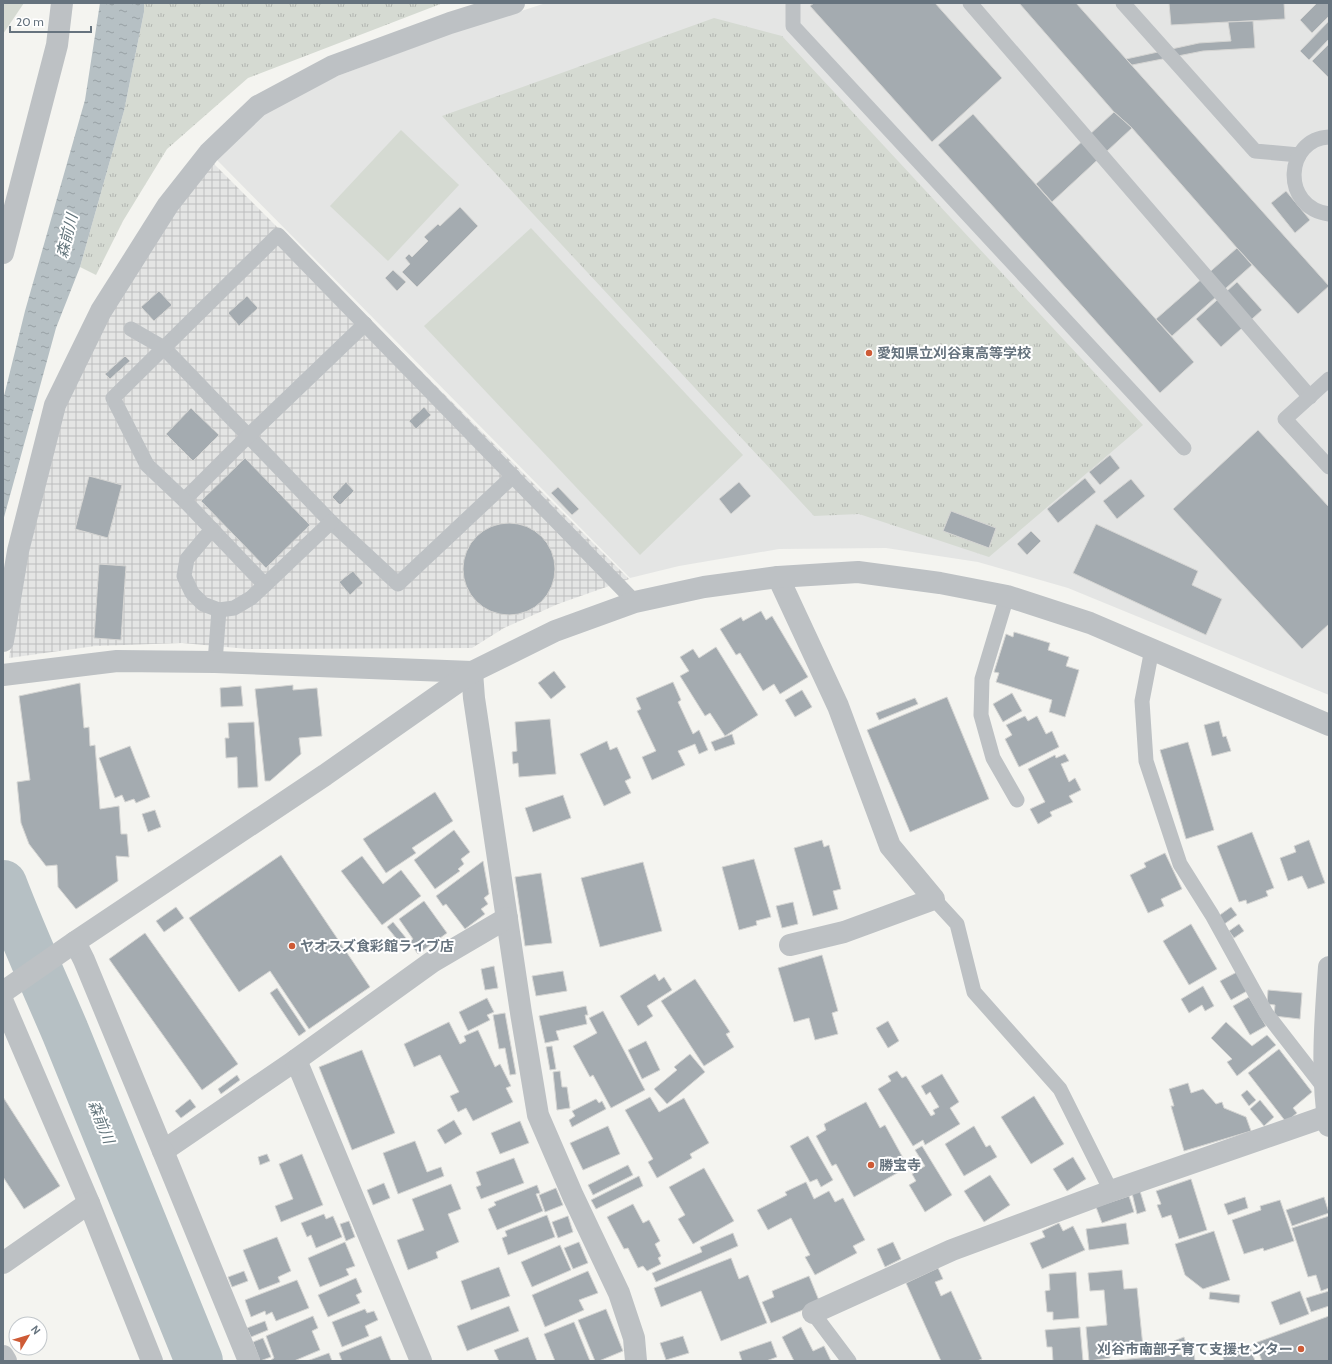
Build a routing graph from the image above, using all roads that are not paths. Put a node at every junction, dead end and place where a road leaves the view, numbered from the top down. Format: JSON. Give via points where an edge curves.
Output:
{"nodes":[{"id":1,"x":62,"y":3,"type":"edge"},
{"id":2,"x":514,"y":3,"type":"edge"},
{"id":3,"x":793,"y":3,"type":"edge"},
{"id":4,"x":970,"y":3,"type":"edge"},
{"id":5,"x":1123,"y":3,"type":"edge"},
{"id":6,"x":1329,"y":137,"type":"edge"},
{"id":7,"x":1299,"y":155,"type":"junction"},
{"id":8,"x":1329,"y":214,"type":"edge"},
{"id":9,"x":3,"y":253,"type":"edge"},
{"id":10,"x":365,"y":324,"type":"junction"},
{"id":11,"x":132,"y":329,"type":"dead end"},
{"id":12,"x":164,"y":348,"type":"junction"},
{"id":13,"x":1329,"y":380,"type":"edge"},
{"id":14,"x":1310,"y":397,"type":"junction"},
{"id":15,"x":248,"y":436,"type":"junction"},
{"id":16,"x":1184,"y":448,"type":"dead end"},
{"id":17,"x":1329,"y":466,"type":"edge"},
{"id":18,"x":513,"y":476,"type":"junction"},
{"id":19,"x":184,"y":500,"type":"junction"},
{"id":20,"x":331,"y":522,"type":"junction"},
{"id":21,"x":212,"y":529,"type":"junction"},
{"id":22,"x":778,"y":577,"type":"junction"},
{"id":23,"x":265,"y":585,"type":"junction"},
{"id":24,"x":1007,"y":596,"type":"junction"},
{"id":25,"x":635,"y":602,"type":"junction"},
{"id":26,"x":219,"y":610,"type":"junction"},
{"id":27,"x":3,"y":641,"type":"edge"},
{"id":28,"x":1152,"y":649,"type":"junction"},
{"id":29,"x":215,"y":662,"type":"junction"},
{"id":30,"x":472,"y":672,"type":"junction"},
{"id":31,"x":3,"y":675,"type":"edge"},
{"id":32,"x":1329,"y":725,"type":"edge"},
{"id":33,"x":1017,"y":800,"type":"dead end"},
{"id":34,"x":934,"y":899,"type":"junction"},
{"id":35,"x":507,"y":918,"type":"junction"},
{"id":36,"x":75,"y":942,"type":"junction"},
{"id":37,"x":790,"y":945,"type":"dead end"},
{"id":38,"x":1329,"y":967,"type":"edge"},
{"id":39,"x":3,"y":992,"type":"edge"},
{"id":40,"x":3,"y":1002,"type":"edge"},
{"id":41,"x":296,"y":1060,"type":"junction"},
{"id":42,"x":1325,"y":1089,"type":"junction"},
{"id":43,"x":1328,"y":1121,"type":"edge"},
{"id":44,"x":163,"y":1151,"type":"junction"},
{"id":45,"x":1111,"y":1191,"type":"junction"},
{"id":46,"x":89,"y":1203,"type":"junction"},
{"id":47,"x":3,"y":1262,"type":"edge"},
{"id":48,"x":813,"y":1313,"type":"joint"},
{"id":49,"x":3,"y":1356,"type":"edge"},
{"id":50,"x":6,"y":1361,"type":"edge"},
{"id":51,"x":152,"y":1361,"type":"edge"},
{"id":52,"x":249,"y":1361,"type":"edge"},
{"id":53,"x":421,"y":1361,"type":"edge"},
{"id":54,"x":636,"y":1361,"type":"edge"},
{"id":55,"x":849,"y":1361,"type":"edge"}],
"edges":[{"from":1,"to":9,"type":"street","via":[[58,45]]},
{"from":2,"to":27,"type":"street","via":[[450,23],[333,66],[258,106],[209,153],[168,205],[101,311],[55,405],[18,551]]},
{"from":3,"to":16,"type":"lane","via":[[793,26]]},
{"from":4,"to":14,"type":"lane"},
{"from":5,"to":7,"type":"lane","via":[[1255,151]]},
{"from":6,"to":7,"type":"lane","via":[[1316,140],[1306,146]]},
{"from":7,"to":8,"type":"lane","via":[[1294,176],[1295,187],[1300,197],[1317,211]]},
{"from":10,"to":12,"type":"lane","via":[[278,234]]},
{"from":10,"to":15,"type":"lane"},
{"from":10,"to":18,"type":"lane"},
{"from":11,"to":12,"type":"lane"},
{"from":12,"to":15,"type":"lane"},
{"from":12,"to":19,"type":"lane","via":[[113,398],[147,465]]},
{"from":13,"to":14,"type":"lane"},
{"from":14,"to":17,"type":"lane","via":[[1285,419]]},
{"from":15,"to":19,"type":"lane"},
{"from":15,"to":20,"type":"lane"},
{"from":18,"to":20,"type":"lane","via":[[398,584]]},
{"from":18,"to":25,"type":"lane"},
{"from":19,"to":21,"type":"lane"},
{"from":20,"to":23,"type":"lane"},
{"from":21,"to":23,"type":"lane"},
{"from":21,"to":26,"type":"lane","via":[[187,559],[184,576],[192,593],[204,604]]},
{"from":22,"to":24,"type":"street","via":[[858,572],[940,583]]},
{"from":22,"to":25,"type":"street","via":[[704,587]]},
{"from":22,"to":34,"type":"street","via":[[838,706],[890,846]]},
{"from":23,"to":26,"type":"lane","via":[[251,598],[234,608]]},
{"from":24,"to":28,"type":"street","via":[[1090,623]]},
{"from":24,"to":33,"type":"lane","via":[[982,679],[981,715],[993,758]]},
{"from":25,"to":30,"type":"street","via":[[555,631]]},
{"from":26,"to":29,"type":"lane"},
{"from":28,"to":32,"type":"street"},
{"from":28,"to":42,"type":"lane","via":[[1142,701],[1146,761],[1180,864],[1212,915],[1266,1014]]},
{"from":29,"to":30,"type":"street"},
{"from":29,"to":31,"type":"street","via":[[117,661]]},
{"from":30,"to":35,"type":"street"},
{"from":30,"to":36,"type":"street","via":[[325,775]]},
{"from":34,"to":37,"type":"street","via":[[844,932]]},
{"from":34,"to":45,"type":"lane","via":[[957,924],[974,992],[1060,1089]]},
{"from":35,"to":41,"type":"street","via":[[432,962]]},
{"from":35,"to":54,"type":"street","via":[[538,1115],[619,1293],[634,1338]]},
{"from":36,"to":39,"type":"street"},
{"from":36,"to":44,"type":"street"},
{"from":38,"to":42,"type":"street","via":[[1324,1031]]},
{"from":40,"to":46,"type":"street"},
{"from":41,"to":44,"type":"street"},
{"from":41,"to":53,"type":"street"},
{"from":42,"to":43,"type":"street"},
{"from":43,"to":45,"type":"street"},
{"from":44,"to":52,"type":"street"},
{"from":45,"to":48,"type":"street","via":[[952,1250]]},
{"from":46,"to":47,"type":"street"},
{"from":46,"to":51,"type":"street"},
{"from":48,"to":55,"type":"lane"},
{"from":49,"to":50,"type":"street"}]}
